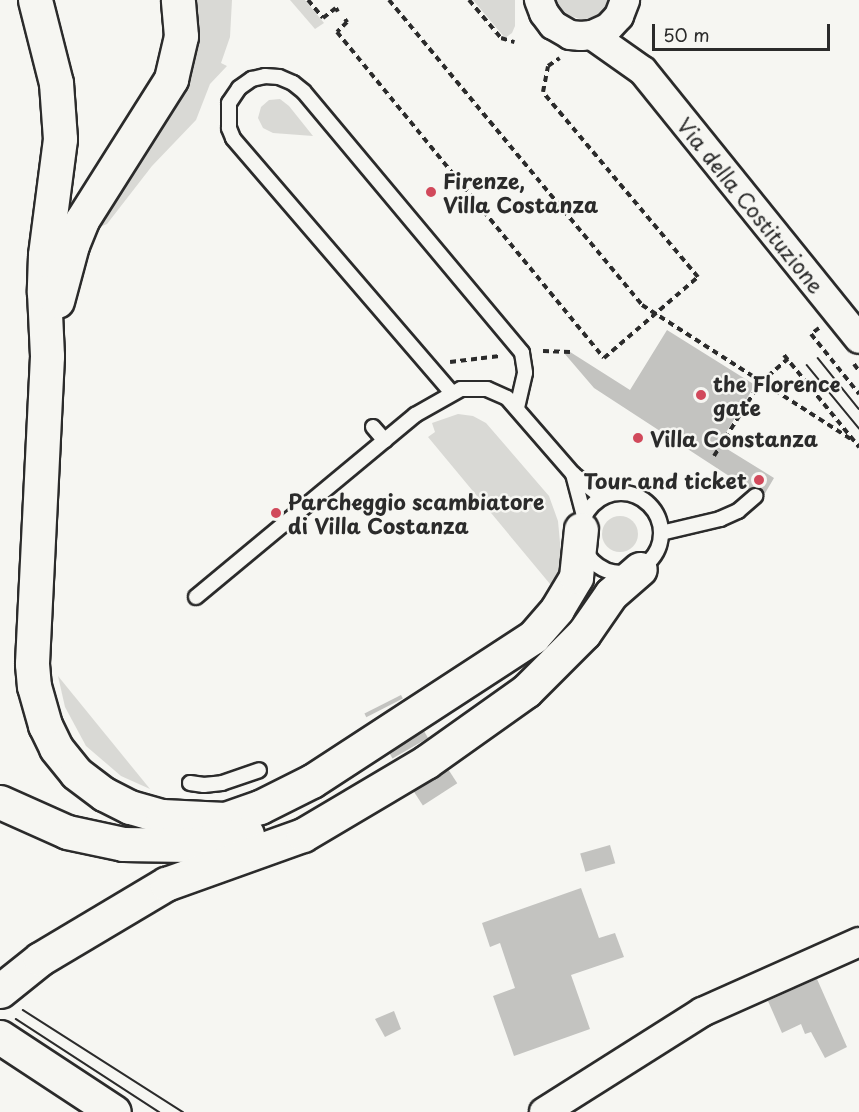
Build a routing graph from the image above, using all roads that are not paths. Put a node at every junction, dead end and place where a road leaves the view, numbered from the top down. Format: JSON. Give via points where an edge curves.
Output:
{"nodes":[{"id":1,"x":35,"y":0,"type":"edge"},
{"id":2,"x":178,"y":0,"type":"edge"},
{"id":3,"x":539,"y":0,"type":"edge"},
{"id":4,"x":623,"y":5,"type":"edge"},
{"id":5,"x":592,"y":35,"type":"junction"},
{"id":6,"x":643,"y":71,"type":"junction"},
{"id":7,"x":855,"y":350,"type":"edge"},
{"id":8,"x":47,"y":356,"type":"junction"},
{"id":9,"x":452,"y":393,"type":"junction"},
{"id":10,"x":517,"y":408,"type":"junction"},
{"id":11,"x":373,"y":427,"type":"dead end"},
{"id":12,"x":385,"y":441,"type":"junction"},
{"id":13,"x":573,"y":474,"type":"junction"},
{"id":14,"x":755,"y":496,"type":"dead end"},
{"id":15,"x":601,"y":497,"type":"junction"},
{"id":16,"x":583,"y":522,"type":"junction"},
{"id":17,"x":661,"y":533,"type":"junction"},
{"id":18,"x":640,"y":569,"type":"junction"},
{"id":19,"x":196,"y":597,"type":"dead end"},
{"id":20,"x":426,"y":762,"type":"junction"},
{"id":21,"x":259,"y":770,"type":"dead end"},
{"id":22,"x":190,"y":783,"type":"dead end"},
{"id":23,"x":0,"y":802,"type":"edge"},
{"id":24,"x":859,"y":942,"type":"edge"},
{"id":25,"x":0,"y":992,"type":"edge"},
{"id":26,"x":0,"y":1037,"type":"edge"},
{"id":27,"x":114,"y":1112,"type":"edge"},
{"id":28,"x":544,"y":1112,"type":"edge"}],
"edges":[{"from":1,"to":8,"type":"main road","via":[[60,114],[58,166],[45,255]]},
{"from":2,"to":8,"type":"main road","via":[[181,36],[171,79],[82,220],[60,285]]},
{"from":3,"to":5,"type":"street","via":[[550,23],[561,31]]},
{"from":4,"to":5,"type":"street","via":[[608,28]]},
{"from":4,"to":6,"type":"street","name":"Via della Costituzione"},
{"from":5,"to":6,"type":"street","name":"Via della Costituzione"},
{"from":6,"to":7,"type":"street","name":"Via della Costituzione"},
{"from":8,"to":16,"type":"main road","via":[[34,686],[45,725],[67,763],[85,781],[130,807],[171,817],[225,819],[260,807],[312,781],[533,637],[557,609],[576,577]]},
{"from":9,"to":10,"type":"lane","via":[[487,389]]},
{"from":9,"to":10,"type":"lane","via":[[233,138],[229,128],[230,103],[239,88],[252,79],[279,77],[304,92],[522,353],[525,373]]},
{"from":9,"to":12,"type":"lane","via":[[415,415]]},
{"from":10,"to":13,"type":"lane"},
{"from":11,"to":12,"type":"lane"},
{"from":12,"to":19,"type":"lane"},
{"from":13,"to":15,"type":"lane"},
{"from":13,"to":16,"type":"lane"},
{"from":14,"to":17,"type":"lane","via":[[738,511],[720,519]]},
{"from":15,"to":16,"type":"lane"},
{"from":15,"to":17,"type":"lane","via":[[618,493],[639,498],[655,513]]},
{"from":16,"to":18,"type":"lane","via":[[582,543],[595,564],[618,573]]},
{"from":17,"to":18,"type":"lane","via":[[655,554]]},
{"from":18,"to":20,"type":"main road","via":[[611,594],[584,633],[526,691]]},
{"from":20,"to":23,"type":"main road","via":[[295,825],[189,845],[137,846],[84,837]]},
{"from":20,"to":25,"type":"main road","via":[[303,835],[166,884],[40,959]]},
{"from":21,"to":22,"type":"lane","via":[[222,783]]},
{"from":24,"to":28,"type":"street","via":[[702,1012]]},
{"from":26,"to":27,"type":"main road"}]}
